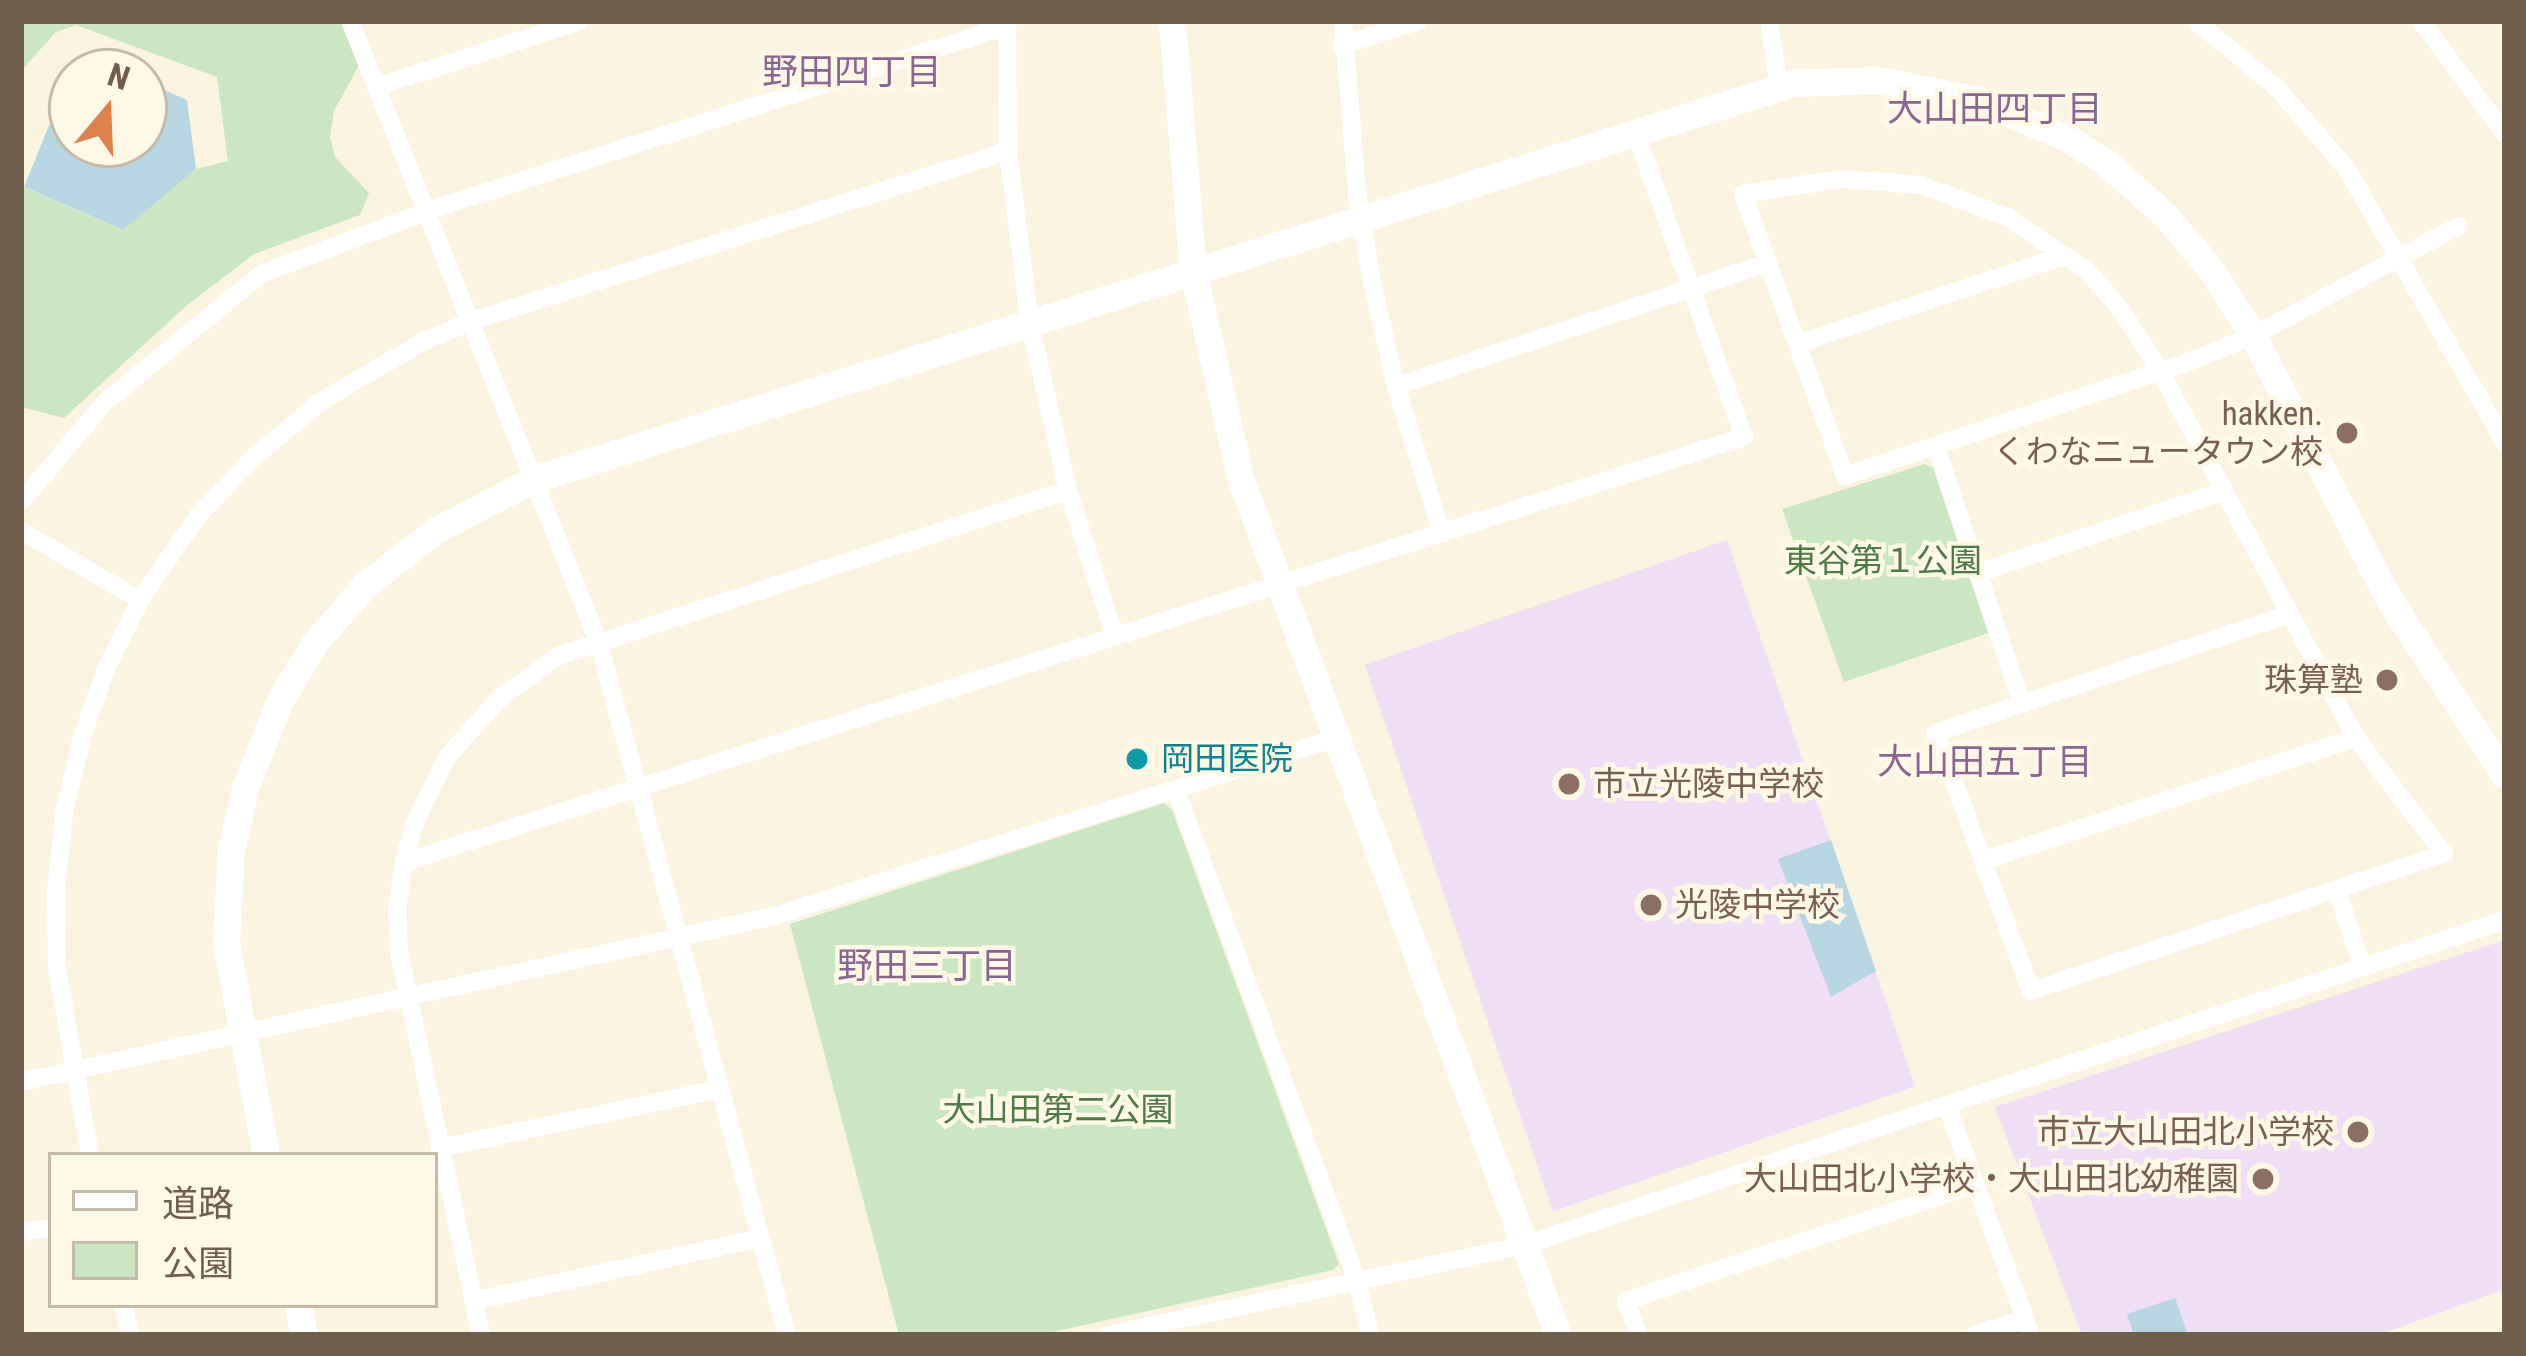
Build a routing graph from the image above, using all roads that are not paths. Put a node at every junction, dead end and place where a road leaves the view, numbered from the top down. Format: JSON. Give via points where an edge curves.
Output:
{"nodes":[{"id":1,"x":350,"y":21,"type":"edge"},
{"id":2,"x":508,"y":21,"type":"edge"},
{"id":3,"x":580,"y":21,"type":"edge"},
{"id":4,"x":1172,"y":21,"type":"edge"},
{"id":5,"x":1343,"y":21,"type":"edge"},
{"id":6,"x":1419,"y":21,"type":"edge"},
{"id":7,"x":1769,"y":21,"type":"edge"},
{"id":8,"x":2195,"y":21,"type":"edge"},
{"id":9,"x":2421,"y":21,"type":"edge"},
{"id":10,"x":1007,"y":24,"type":"edge"},
{"id":11,"x":515,"y":42,"type":"junction"},
{"id":12,"x":1342,"y":45,"type":"junction"},
{"id":13,"x":379,"y":86,"type":"junction"},
{"id":14,"x":1779,"y":86,"type":"junction"},
{"id":15,"x":1635,"y":131,"type":"junction"},
{"id":16,"x":2505,"y":134,"type":"edge"},
{"id":17,"x":1008,"y":151,"type":"junction"},
{"id":18,"x":430,"y":210,"type":"junction"},
{"id":19,"x":1361,"y":218,"type":"junction"},
{"id":20,"x":2458,"y":226,"type":"dead end"},
{"id":21,"x":2066,"y":255,"type":"junction"},
{"id":22,"x":2400,"y":258,"type":"junction"},
{"id":23,"x":1768,"y":262,"type":"junction"},
{"id":24,"x":1193,"y":272,"type":"junction"},
{"id":25,"x":1692,"y":290,"type":"junction"},
{"id":26,"x":472,"y":321,"type":"junction"},
{"id":27,"x":1030,"y":325,"type":"junction"},
{"id":28,"x":2253,"y":336,"type":"junction"},
{"id":29,"x":1796,"y":344,"type":"junction"},
{"id":30,"x":2160,"y":371,"type":"junction"},
{"id":31,"x":1396,"y":386,"type":"junction"},
{"id":32,"x":2505,"y":443,"type":"edge"},
{"id":33,"x":1936,"y":446,"type":"junction"},
{"id":34,"x":534,"y":479,"type":"junction"},
{"id":35,"x":1068,"y":490,"type":"junction"},
{"id":36,"x":2222,"y":491,"type":"junction"},
{"id":37,"x":21,"y":502,"type":"edge"},
{"id":38,"x":21,"y":531,"type":"edge"},
{"id":39,"x":1442,"y":534,"type":"junction"},
{"id":40,"x":1978,"y":573,"type":"junction"},
{"id":41,"x":1279,"y":585,"type":"junction"},
{"id":42,"x":140,"y":601,"type":"junction"},
{"id":43,"x":2289,"y":614,"type":"junction"},
{"id":44,"x":1115,"y":637,"type":"junction"},
{"id":45,"x":598,"y":640,"type":"junction"},
{"id":46,"x":2022,"y":704,"type":"junction"},
{"id":47,"x":1336,"y":738,"type":"junction"},
{"id":48,"x":2356,"y":738,"type":"junction"},
{"id":49,"x":2505,"y":776,"type":"edge"},
{"id":50,"x":639,"y":789,"type":"junction"},
{"id":51,"x":1176,"y":790,"type":"junction"},
{"id":52,"x":1983,"y":861,"type":"junction"},
{"id":53,"x":404,"y":862,"type":"junction"},
{"id":54,"x":2337,"y":890,"type":"junction"},
{"id":55,"x":2505,"y":920,"type":"edge"},
{"id":56,"x":680,"y":939,"type":"junction"},
{"id":57,"x":2362,"y":966,"type":"junction"},
{"id":58,"x":405,"y":998,"type":"junction"},
{"id":59,"x":240,"y":1036,"type":"junction"},
{"id":60,"x":73,"y":1071,"type":"junction"},
{"id":61,"x":21,"y":1082,"type":"edge"},
{"id":62,"x":720,"y":1089,"type":"junction"},
{"id":63,"x":1946,"y":1106,"type":"junction"},
{"id":64,"x":440,"y":1148,"type":"junction"},
{"id":65,"x":89,"y":1152,"type":"edge"},
{"id":66,"x":265,"y":1152,"type":"edge"},
{"id":67,"x":1975,"y":1184,"type":"junction"},
{"id":68,"x":760,"y":1238,"type":"junction"},
{"id":69,"x":1524,"y":1245,"type":"junction"},
{"id":70,"x":1357,"y":1280,"type":"junction"},
{"id":71,"x":474,"y":1300,"type":"junction"},
{"id":72,"x":2028,"y":1327,"type":"edge"},
{"id":73,"x":481,"y":1335,"type":"edge"},
{"id":74,"x":787,"y":1335,"type":"edge"},
{"id":75,"x":1108,"y":1335,"type":"edge"},
{"id":76,"x":1370,"y":1335,"type":"edge"},
{"id":77,"x":1558,"y":1335,"type":"edge"},
{"id":78,"x":1639,"y":1335,"type":"edge"},
{"id":79,"x":1975,"y":1335,"type":"edge"}],
"edges":[{"from":1,"to":13,"type":"street"},
{"from":2,"to":11,"type":"street"},
{"from":3,"to":11,"type":"street"},
{"from":4,"to":24,"type":"street"},
{"from":5,"to":12,"type":"street"},
{"from":6,"to":12,"type":"street"},
{"from":7,"to":14,"type":"street"},
{"from":8,"to":22,"type":"street","via":[[2305,117]]},
{"from":9,"to":16,"type":"street"},
{"from":10,"to":17,"type":"street"},
{"from":10,"to":18,"type":"street"},
{"from":11,"to":13,"type":"street"},
{"from":12,"to":19,"type":"street"},
{"from":13,"to":18,"type":"street"},
{"from":14,"to":15,"type":"street"},
{"from":14,"to":28,"type":"street","via":[[1879,80],[1977,100],[2067,137],[2137,188],[2187,238]]},
{"from":15,"to":19,"type":"street"},
{"from":15,"to":25,"type":"street"},
{"from":17,"to":26,"type":"street"},
{"from":17,"to":27,"type":"street"},
{"from":18,"to":26,"type":"street"},
{"from":18,"to":37,"type":"street","via":[[261,274],[104,403]]},
{"from":19,"to":24,"type":"street"},
{"from":19,"to":31,"type":"street"},
{"from":20,"to":22,"type":"street"},
{"from":21,"to":23,"type":"street","via":[[1948,192],[1840,179],[1743,194]]},
{"from":21,"to":29,"type":"street"},
{"from":21,"to":30,"type":"street","via":[[2122,311]]},
{"from":22,"to":28,"type":"street"},
{"from":22,"to":32,"type":"street"},
{"from":23,"to":25,"type":"street"},
{"from":23,"to":29,"type":"street"},
{"from":24,"to":27,"type":"street"},
{"from":24,"to":41,"type":"street","via":[[1222,413]]},
{"from":25,"to":31,"type":"street"},
{"from":25,"to":39,"type":"street","via":[[1744,437]]},
{"from":26,"to":34,"type":"street"},
{"from":26,"to":42,"type":"street","via":[[386,359],[288,427],[197,518]]},
{"from":27,"to":34,"type":"street"},
{"from":27,"to":35,"type":"street"},
{"from":28,"to":30,"type":"street"},
{"from":28,"to":49,"type":"street","via":[[2390,601]]},
{"from":29,"to":33,"type":"street","via":[[1845,476]]},
{"from":30,"to":33,"type":"street"},
{"from":30,"to":36,"type":"street"},
{"from":31,"to":39,"type":"street"},
{"from":33,"to":40,"type":"street"},
{"from":34,"to":45,"type":"street"},
{"from":34,"to":59,"type":"street","via":[[463,512],[384,568],[328,625],[280,700],[246,785],[226,885]]},
{"from":35,"to":44,"type":"street"},
{"from":35,"to":45,"type":"street"},
{"from":36,"to":40,"type":"street"},
{"from":36,"to":43,"type":"street"},
{"from":38,"to":42,"type":"street"},
{"from":39,"to":41,"type":"street"},
{"from":40,"to":46,"type":"street"},
{"from":41,"to":44,"type":"street"},
{"from":41,"to":47,"type":"street"},
{"from":42,"to":60,"type":"street","via":[[95,699],[64,813],[55,926]]},
{"from":43,"to":46,"type":"street"},
{"from":43,"to":48,"type":"street"},
{"from":44,"to":50,"type":"street"},
{"from":45,"to":50,"type":"street"},
{"from":45,"to":53,"type":"street","via":[[538,669],[469,729],[425,797]]},
{"from":46,"to":52,"type":"street","via":[[1936,733]]},
{"from":47,"to":51,"type":"street"},
{"from":47,"to":69,"type":"street"},
{"from":48,"to":52,"type":"street"},
{"from":48,"to":54,"type":"street","via":[[2444,854]]},
{"from":50,"to":53,"type":"street"},
{"from":50,"to":56,"type":"street"},
{"from":51,"to":56,"type":"street"},
{"from":51,"to":70,"type":"street"},
{"from":52,"to":54,"type":"street","via":[[2031,991]]},
{"from":53,"to":58,"type":"street","via":[[397,909]]},
{"from":54,"to":57,"type":"street"},
{"from":55,"to":57,"type":"street"},
{"from":56,"to":58,"type":"street"},
{"from":56,"to":62,"type":"street"},
{"from":57,"to":63,"type":"street"},
{"from":58,"to":59,"type":"street"},
{"from":58,"to":64,"type":"street"},
{"from":59,"to":60,"type":"street"},
{"from":59,"to":66,"type":"street"},
{"from":60,"to":61,"type":"street"},
{"from":60,"to":65,"type":"street"},
{"from":62,"to":64,"type":"street"},
{"from":62,"to":68,"type":"street"},
{"from":63,"to":67,"type":"street"},
{"from":63,"to":69,"type":"street"},
{"from":64,"to":71,"type":"street"},
{"from":67,"to":72,"type":"street"},
{"from":67,"to":78,"type":"street","via":[[1626,1300]]},
{"from":68,"to":71,"type":"street"},
{"from":68,"to":74,"type":"street"},
{"from":69,"to":70,"type":"street"},
{"from":69,"to":77,"type":"street"},
{"from":70,"to":75,"type":"street"},
{"from":70,"to":76,"type":"street"},
{"from":71,"to":73,"type":"street"},
{"from":72,"to":79,"type":"street"}]}
